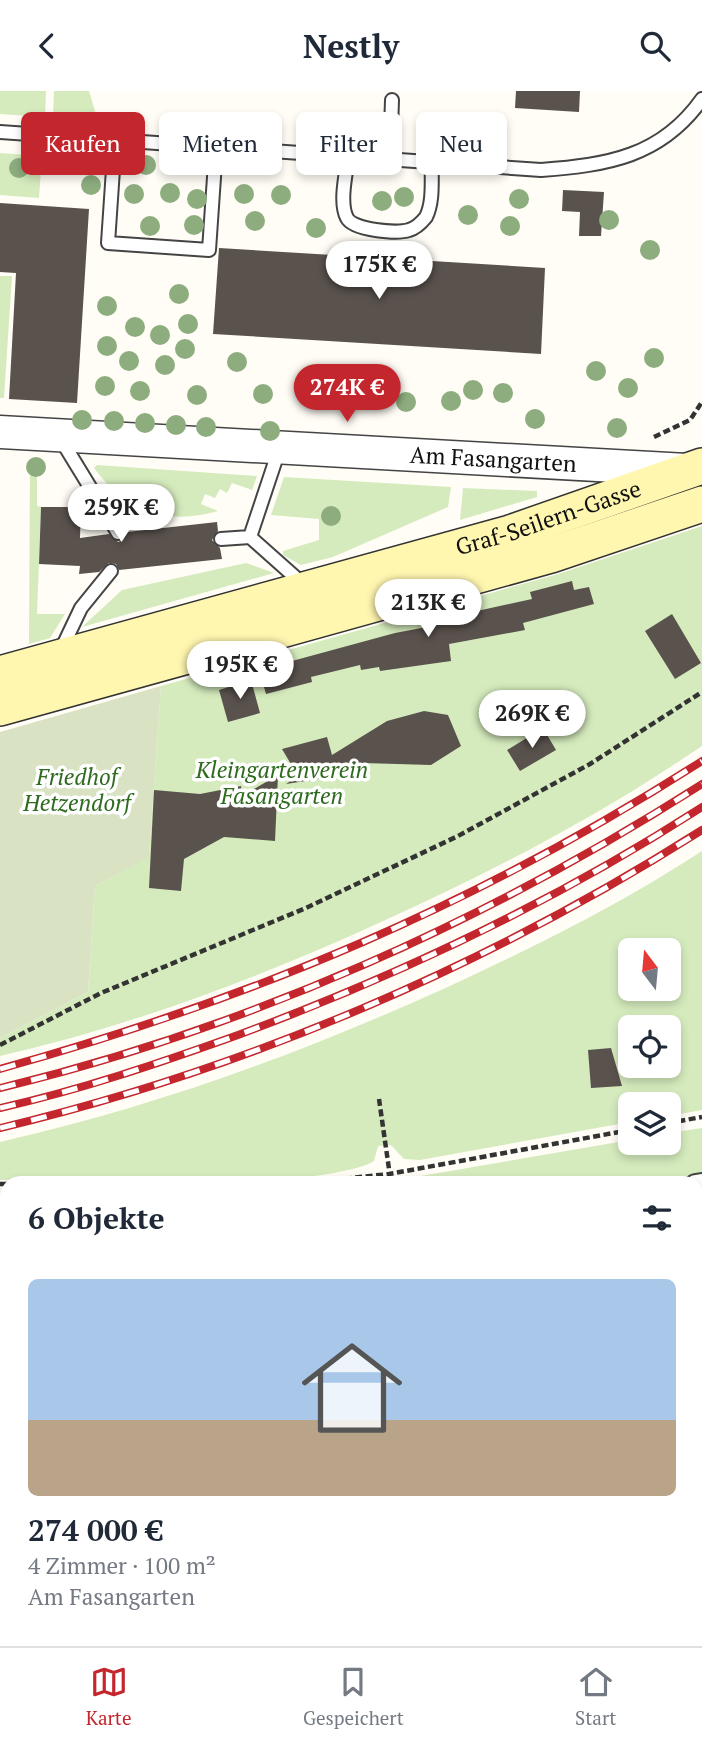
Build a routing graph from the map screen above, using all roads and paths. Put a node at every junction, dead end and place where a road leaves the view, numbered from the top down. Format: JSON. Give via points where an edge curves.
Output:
{"nodes":[{"id":1,"x":702,"y":99,"type":"edge"},
{"id":2,"x":392,"y":100,"type":"dead end"},
{"id":3,"x":392,"y":112,"type":"edge"},
{"id":4,"x":0,"y":132,"type":"edge"},
{"id":5,"x":21,"y":133,"type":"edge"},
{"id":6,"x":507,"y":168,"type":"edge"},
{"id":7,"x":113,"y":175,"type":"edge"},
{"id":8,"x":214,"y":175,"type":"edge"},
{"id":9,"x":347,"y":175,"type":"edge"},
{"id":10,"x":431,"y":175,"type":"edge"},
{"id":11,"x":0,"y":432,"type":"edge"},
{"id":12,"x":59,"y":436,"type":"junction"},
{"id":13,"x":280,"y":446,"type":"junction"},
{"id":14,"x":698,"y":465,"type":"edge"},
{"id":15,"x":702,"y":504,"type":"edge"},
{"id":16,"x":118,"y":533,"type":"dead end"},
{"id":17,"x":250,"y":537,"type":"junction"},
{"id":18,"x":221,"y":539,"type":"dead end"},
{"id":19,"x":111,"y":571,"type":"dead end"},
{"id":20,"x":307,"y":588,"type":"junction"},
{"id":21,"x":57,"y":658,"type":"junction"},
{"id":22,"x":0,"y":674,"type":"edge"},
{"id":23,"x":702,"y":692,"type":"edge"},
{"id":24,"x":0,"y":708,"type":"edge"},
{"id":25,"x":0,"y":1045,"type":"edge"},
{"id":26,"x":380,"y":1099,"type":"dead end"},
{"id":27,"x":702,"y":1117,"type":"edge"},
{"id":28,"x":681,"y":1121,"type":"edge"},
{"id":29,"x":618,"y":1133,"type":"edge"},
{"id":30,"x":389,"y":1174,"type":"junction"},
{"id":31,"x":370,"y":1176,"type":"edge"}],
"edges":[{"from":1,"to":6,"type":"lane","via":[[686,121],[640,153],[593,166]]},
{"from":2,"to":3,"type":"lane"},
{"from":4,"to":5,"type":"lane"},
{"from":7,"to":8,"type":"lane","via":[[108,243],[209,250]]},
{"from":9,"to":10,"type":"lane","via":[[346,217],[352,224],[408,231],[420,224],[430,201]]},
{"from":11,"to":12,"type":"street","name":"Am Fasangarten"},
{"from":12,"to":13,"type":"street","name":"Am Fasangarten"},
{"from":12,"to":16,"type":"lane"},
{"from":13,"to":14,"type":"street","name":"Am Fasangarten"},
{"from":13,"to":17,"type":"lane"},
{"from":14,"to":20,"type":"main road","name":"Graf-Seilern-Gasse","via":[[510,533]]},
{"from":15,"to":24,"type":"main road","name":"Graf-Seilern-Gasse","via":[[551,555]]},
{"from":17,"to":18,"type":"lane"},
{"from":17,"to":20,"type":"lane"},
{"from":19,"to":21,"type":"lane","via":[[81,608]]},
{"from":20,"to":21,"type":"main road","name":"Graf-Seilern-Gasse"},
{"from":21,"to":22,"type":"main road","name":"Graf-Seilern-Gasse"},
{"from":23,"to":25,"type":"path","via":[[590,764],[458,836],[306,908],[101,993]]},
{"from":26,"to":30,"type":"path"},
{"from":27,"to":28,"type":"path"},
{"from":29,"to":30,"type":"path"},
{"from":30,"to":31,"type":"path"}]}
